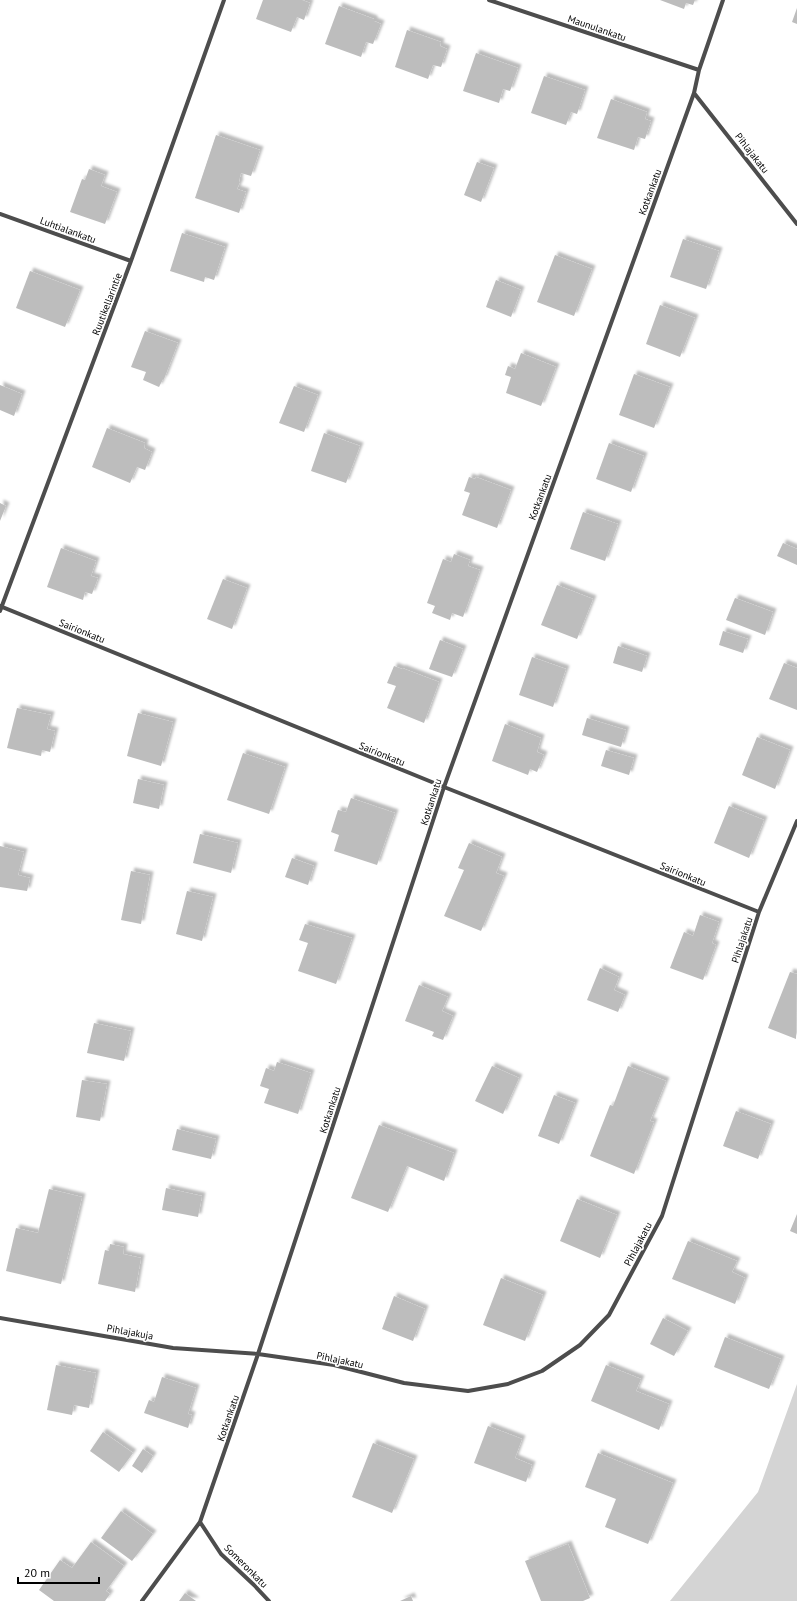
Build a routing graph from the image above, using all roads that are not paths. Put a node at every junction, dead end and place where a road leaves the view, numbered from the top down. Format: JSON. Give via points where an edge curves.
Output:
{"nodes":[{"id":1,"x":224,"y":0,"type":"edge"},
{"id":2,"x":489,"y":0,"type":"edge"},
{"id":3,"x":722,"y":0,"type":"edge"},
{"id":4,"x":699,"y":70,"type":"junction"},
{"id":5,"x":694,"y":93,"type":"junction"},
{"id":6,"x":0,"y":214,"type":"edge"},
{"id":7,"x":797,"y":224,"type":"edge"},
{"id":8,"x":131,"y":261,"type":"junction"},
{"id":9,"x":0,"y":608,"type":"edge"},
{"id":10,"x":444,"y":787,"type":"junction"},
{"id":11,"x":797,"y":821,"type":"edge"},
{"id":12,"x":759,"y":912,"type":"junction"},
{"id":13,"x":0,"y":1318,"type":"edge"},
{"id":14,"x":258,"y":1354,"type":"junction"},
{"id":15,"x":200,"y":1522,"type":"junction"},
{"id":16,"x":142,"y":1601,"type":"edge"},
{"id":17,"x":269,"y":1601,"type":"edge"}],
"edges":[{"from":1,"to":8,"type":"street","name":"Ruutikellarintie"},
{"from":2,"to":4,"type":"street","name":"Maunulankatu"},
{"from":3,"to":4,"type":"street","name":"Kotkankatu"},
{"from":4,"to":5,"type":"street","name":"Kotkankatu"},
{"from":5,"to":7,"type":"street","name":"Pihlajakatu"},
{"from":5,"to":10,"type":"street","name":"Kotkankatu"},
{"from":6,"to":8,"type":"street","name":"Luhtialankatu"},
{"from":8,"to":9,"type":"street","name":"Ruutikellarintie"},
{"from":9,"to":10,"type":"street","name":"Sairionkatu"},
{"from":10,"to":12,"type":"street","name":"Sairionkatu"},
{"from":10,"to":14,"type":"street","name":"Kotkankatu"},
{"from":11,"to":12,"type":"street","name":"Pihlajakatu"},
{"from":12,"to":14,"type":"street","name":"Pihlajakatu","via":[[662,1216],[609,1315],[580,1345],[542,1371],[508,1384],[468,1391],[404,1383],[334,1365]]},
{"from":13,"to":14,"type":"street","name":"Pihlajakuja","via":[[173,1348]]},
{"from":14,"to":15,"type":"street","name":"Kotkankatu"},
{"from":15,"to":16,"type":"street","name":"Kotkankatu"},
{"from":15,"to":17,"type":"street","name":"Someronkatu","via":[[221,1554]]}]}
